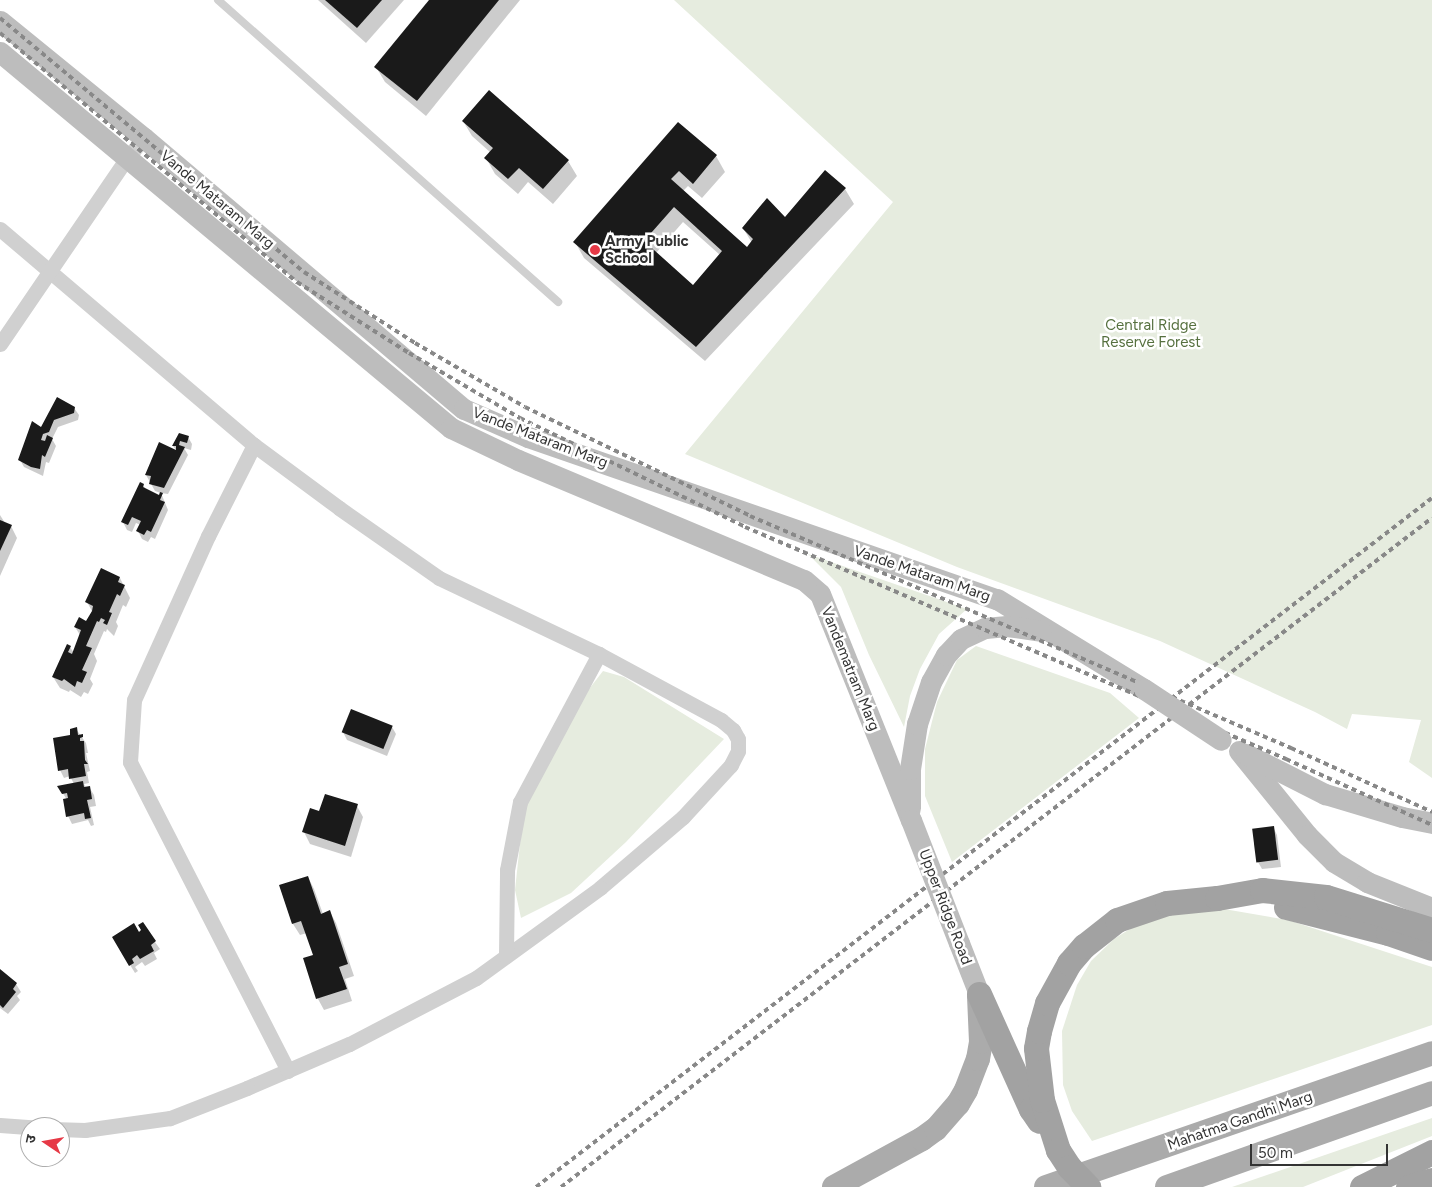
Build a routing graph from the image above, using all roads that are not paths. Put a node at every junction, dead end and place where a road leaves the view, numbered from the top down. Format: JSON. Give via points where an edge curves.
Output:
{"nodes":[{"id":1,"x":218,"y":0,"type":"edge"},
{"id":2,"x":0,"y":21,"type":"edge"},
{"id":3,"x":0,"y":52,"type":"edge"},
{"id":4,"x":144,"y":138,"type":"junction"},
{"id":5,"x":127,"y":158,"type":"junction"},
{"id":6,"x":0,"y":229,"type":"edge"},
{"id":7,"x":51,"y":272,"type":"junction"},
{"id":8,"x":558,"y":302,"type":"dead end"},
{"id":9,"x":0,"y":344,"type":"edge"},
{"id":10,"x":254,"y":445,"type":"junction"},
{"id":11,"x":692,"y":533,"type":"joint"},
{"id":12,"x":1053,"y":633,"type":"junction"},
{"id":13,"x":599,"y":654,"type":"junction"},
{"id":14,"x":1240,"y":751,"type":"junction"},
{"id":15,"x":911,"y":820,"type":"junction"},
{"id":16,"x":1432,"y":822,"type":"edge"},
{"id":17,"x":1216,"y":898,"type":"junction"},
{"id":18,"x":1432,"y":908,"type":"edge"},
{"id":19,"x":1432,"y":930,"type":"edge"},
{"id":20,"x":1432,"y":948,"type":"edge"},
{"id":21,"x":506,"y":956,"type":"junction"},
{"id":22,"x":979,"y":994,"type":"junction"},
{"id":23,"x":1432,"y":1053,"type":"edge"},
{"id":24,"x":288,"y":1071,"type":"junction"},
{"id":25,"x":1432,"y":1093,"type":"edge"},
{"id":26,"x":0,"y":1125,"type":"edge"},
{"id":27,"x":20,"y":1126,"type":"edge"},
{"id":28,"x":70,"y":1129,"type":"edge"},
{"id":29,"x":1058,"y":1150,"type":"junction"},
{"id":30,"x":1432,"y":1152,"type":"edge"},
{"id":31,"x":1432,"y":1180,"type":"edge"},
{"id":32,"x":834,"y":1187,"type":"edge"},
{"id":33,"x":1046,"y":1187,"type":"edge"},
{"id":34,"x":1088,"y":1187,"type":"edge"},
{"id":35,"x":1167,"y":1187,"type":"edge"},
{"id":36,"x":1362,"y":1187,"type":"edge"},
{"id":37,"x":1408,"y":1187,"type":"edge"}],
"edges":[{"from":1,"to":8,"type":"lane"},
{"from":2,"to":4,"type":"main road","name":"Vande Mataram Marg"},
{"from":3,"to":5,"type":"main road","name":"Vande Mataram Marg"},
{"from":4,"to":5,"type":"street"},
{"from":4,"to":12,"type":"main road","name":"Vande Mataram Marg","via":[[464,409],[528,436],[997,599]]},
{"from":5,"to":7,"type":"street"},
{"from":5,"to":11,"type":"main road","name":"Vande Mataram Marg","via":[[451,428],[518,460]]},
{"from":6,"to":7,"type":"street"},
{"from":7,"to":9,"type":"street"},
{"from":7,"to":10,"type":"street"},
{"from":10,"to":13,"type":"street","via":[[439,578]]},
{"from":10,"to":24,"type":"street","via":[[208,536],[134,700],[130,762]]},
{"from":11,"to":15,"type":"main road","name":"Vandematram Marg","via":[[804,580],[820,594]]},
{"from":12,"to":14,"type":"main road","name":"Vande Mataram Marg","bridge":true},
{"from":12,"to":15,"type":"main road","via":[[1007,626],[985,628],[961,639],[946,655],[920,710],[913,740]]},
{"from":13,"to":21,"type":"street","via":[[520,802],[507,870]]},
{"from":13,"to":21,"type":"street","via":[[721,720],[738,739],[738,751],[731,764],[683,817],[600,888]]},
{"from":14,"to":16,"type":"main road","via":[[1325,794],[1402,817]]},
{"from":14,"to":18,"type":"main road","via":[[1307,835],[1334,862],[1367,882]]},
{"from":15,"to":22,"type":"main road","name":"Upper Ridge Road","bridge":true},
{"from":17,"to":19,"type":"highway","via":[[1262,890],[1326,897]]},
{"from":17,"to":20,"type":"highway","via":[[1299,908]]},
{"from":17,"to":29,"type":"highway","via":[[1152,906],[1117,920],[1070,963],[1055,986],[1036,1048],[1042,1100]]},
{"from":21,"to":24,"type":"street","via":[[476,978],[349,1044]]},
{"from":22,"to":29,"type":"highway","via":[[1031,1109]]},
{"from":22,"to":32,"type":"main road","via":[[980,1050],[973,1075],[958,1104],[922,1140]]},
{"from":23,"to":33,"type":"main road","name":"Mahatma Gandhi Marg"},
{"from":24,"to":28,"type":"street","via":[[170,1118]]},
{"from":25,"to":35,"type":"main road"},
{"from":26,"to":27,"type":"street"},
{"from":29,"to":34,"type":"highway","bridge":true},
{"from":30,"to":36,"type":"highway"},
{"from":31,"to":37,"type":"highway"}]}
